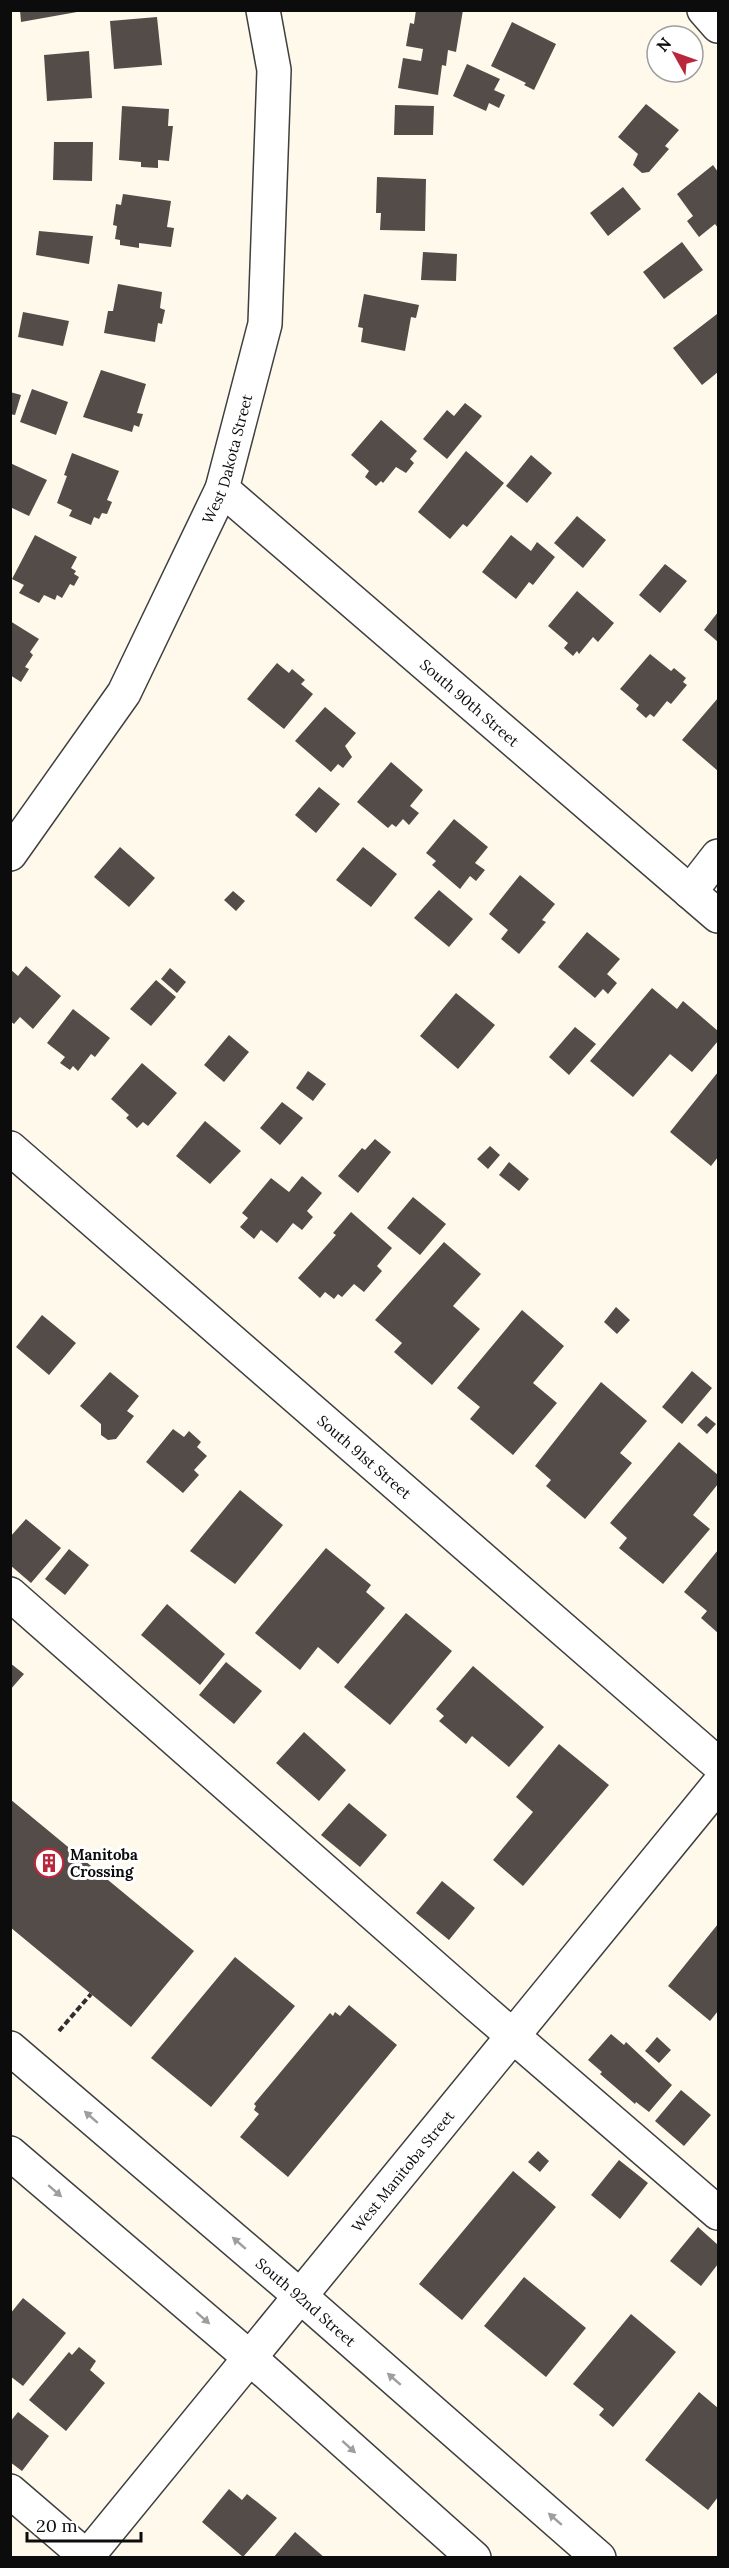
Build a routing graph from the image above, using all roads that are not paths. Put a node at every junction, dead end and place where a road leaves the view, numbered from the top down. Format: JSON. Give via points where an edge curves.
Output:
{"nodes":[{"id":1,"x":263,"y":10,"type":"edge"},
{"id":2,"x":704,"y":11,"type":"edge"},
{"id":3,"x":718,"y":26,"type":"edge"},
{"id":4,"x":222,"y":489,"type":"junction"},
{"id":5,"x":10,"y":854,"type":"edge"},
{"id":6,"x":718,"y":856,"type":"edge"},
{"id":7,"x":690,"y":892,"type":"junction"},
{"id":8,"x":718,"y":916,"type":"edge"},
{"id":9,"x":10,"y":1148,"type":"edge"},
{"id":10,"x":10,"y":1594,"type":"edge"},
{"id":11,"x":718,"y":1764,"type":"edge"},
{"id":12,"x":718,"y":1785,"type":"edge"},
{"id":13,"x":512,"y":2036,"type":"junction"},
{"id":14,"x":10,"y":2048,"type":"edge"},
{"id":15,"x":10,"y":2153,"type":"edge"},
{"id":16,"x":718,"y":2213,"type":"edge"},
{"id":17,"x":299,"y":2295,"type":"junction"},
{"id":18,"x":249,"y":2357,"type":"junction"},
{"id":19,"x":10,"y":2491,"type":"edge"},
{"id":20,"x":87,"y":2557,"type":"edge"},
{"id":21,"x":474,"y":2558,"type":"edge"},
{"id":22,"x":599,"y":2558,"type":"edge"}],
"edges":[{"from":1,"to":4,"type":"street","name":"West Dakota Street","via":[[274,70],[265,324]]},
{"from":2,"to":3,"type":"street"},
{"from":4,"to":5,"type":"street","name":"West Dakota Street","via":[[124,693]]},
{"from":4,"to":7,"type":"street","name":"South 90th Street"},
{"from":6,"to":7,"type":"street"},
{"from":7,"to":8,"type":"street","name":"South 90th Street"},
{"from":9,"to":11,"type":"street","name":"South 91st Street"},
{"from":10,"to":13,"type":"street"},
{"from":12,"to":13,"type":"street","name":"West Manitoba Street"},
{"from":13,"to":16,"type":"street"},
{"from":13,"to":17,"type":"street","name":"West Manitoba Street"},
{"from":17,"to":14,"type":"street","name":"South 92nd Street","one_way":true},
{"from":15,"to":18,"type":"street","one_way":true},
{"from":17,"to":18,"type":"street","name":"West Manitoba Street"},
{"from":22,"to":17,"type":"street","name":"South 92nd Street","one_way":true},
{"from":18,"to":20,"type":"street","name":"West Manitoba Street"},
{"from":18,"to":21,"type":"street","one_way":true},
{"from":19,"to":20,"type":"street"}]}
